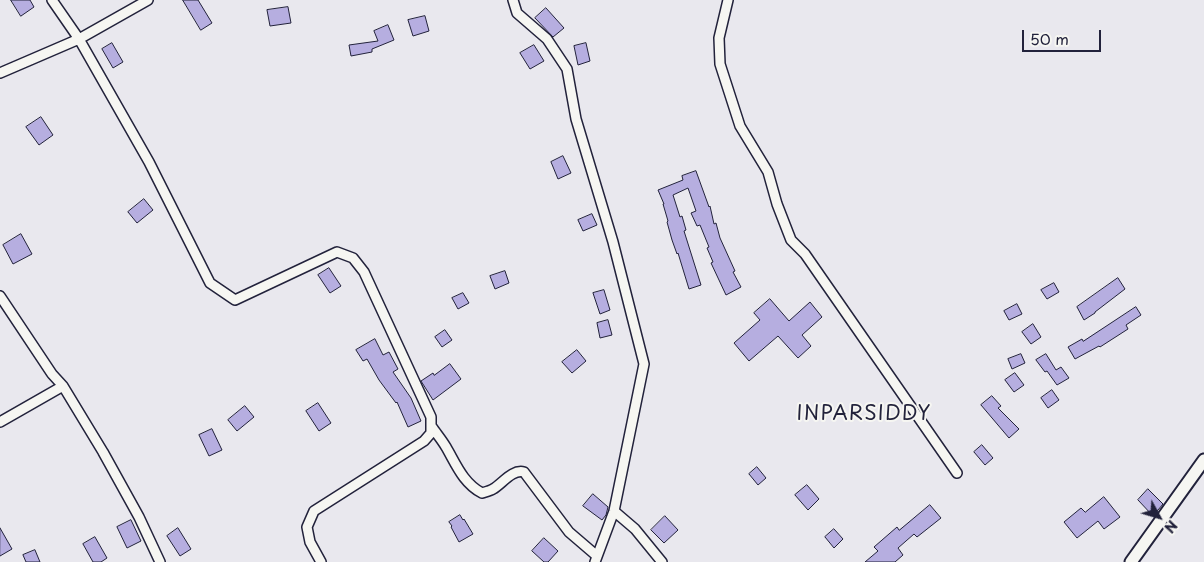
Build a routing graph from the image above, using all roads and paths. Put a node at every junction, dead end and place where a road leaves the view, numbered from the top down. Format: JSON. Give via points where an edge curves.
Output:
{"nodes":[{"id":1,"x":52,"y":0,"type":"edge"},
{"id":2,"x":148,"y":0,"type":"edge"},
{"id":3,"x":513,"y":0,"type":"edge"},
{"id":4,"x":728,"y":0,"type":"edge"},
{"id":5,"x":79,"y":39,"type":"junction"},
{"id":6,"x":0,"y":73,"type":"edge"},
{"id":7,"x":0,"y":296,"type":"edge"},
{"id":8,"x":63,"y":386,"type":"junction"},
{"id":9,"x":0,"y":422,"type":"edge"},
{"id":10,"x":432,"y":427,"type":"junction"},
{"id":11,"x":1204,"y":460,"type":"edge"},
{"id":12,"x":956,"y":473,"type":"dead end"},
{"id":13,"x":614,"y":511,"type":"junction"},
{"id":14,"x":596,"y":559,"type":"edge"},
{"id":15,"x":160,"y":562,"type":"edge"},
{"id":16,"x":321,"y":562,"type":"edge"},
{"id":17,"x":662,"y":562,"type":"edge"},
{"id":18,"x":1132,"y":562,"type":"edge"}],
"edges":[{"from":1,"to":5,"type":"street"},
{"from":2,"to":5,"type":"street"},
{"from":3,"to":13,"type":"street","via":[[517,12],[547,39],[567,69],[576,119],[644,364]]},
{"from":4,"to":12,"type":"street","via":[[719,38],[720,64],[740,126],[768,172],[791,240],[804,254]]},
{"from":5,"to":6,"type":"street"},
{"from":5,"to":10,"type":"street","via":[[150,162],[210,283],[235,300],[337,252],[353,258],[364,272],[431,418]]},
{"from":7,"to":8,"type":"street"},
{"from":8,"to":9,"type":"street"},
{"from":8,"to":15,"type":"street","via":[[139,517]]},
{"from":10,"to":14,"type":"street","via":[[456,467],[472,488],[482,493],[492,490],[515,473],[524,472],[569,532]]},
{"from":10,"to":16,"type":"street","via":[[424,440],[314,511],[307,527],[310,542]]},
{"from":11,"to":18,"type":"main road"},
{"from":13,"to":14,"type":"street"},
{"from":13,"to":17,"type":"street","via":[[635,529]]}]}
